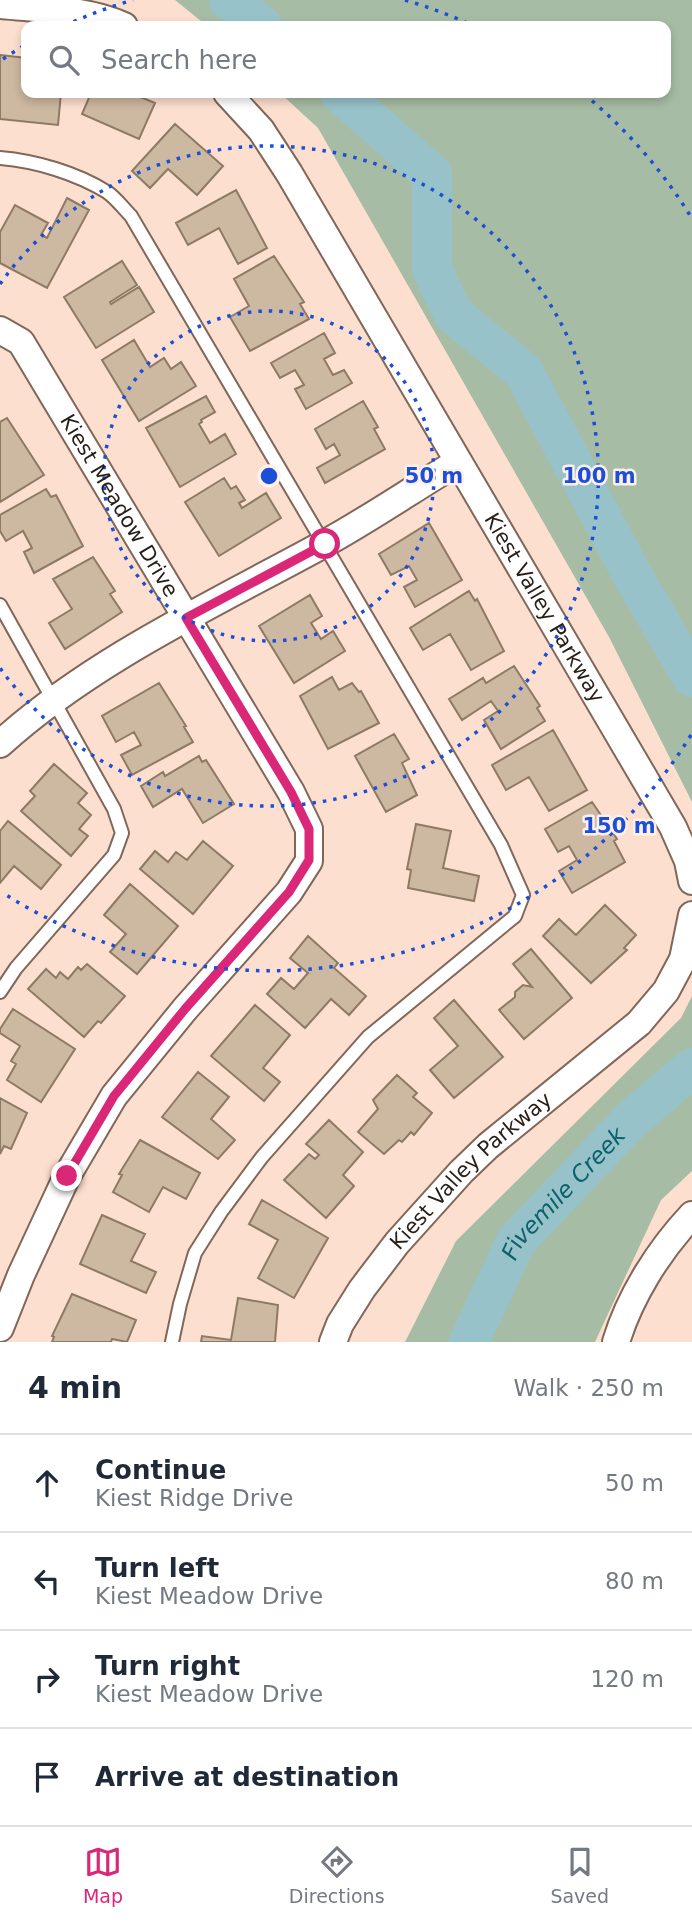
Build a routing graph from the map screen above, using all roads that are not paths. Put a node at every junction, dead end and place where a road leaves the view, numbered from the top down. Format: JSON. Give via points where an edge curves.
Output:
{"nodes":[{"id":1,"x":0,"y":5,"type":"edge"},
{"id":2,"x":111,"y":21,"type":"edge"},
{"id":3,"x":232,"y":98,"type":"edge"},
{"id":4,"x":0,"y":158,"type":"edge"},
{"id":5,"x":0,"y":330,"type":"edge"},
{"id":6,"x":458,"y":461,"type":"junction"},
{"id":7,"x":325,"y":544,"type":"junction"},
{"id":8,"x":0,"y":605,"type":"edge"},
{"id":9,"x":186,"y":618,"type":"junction"},
{"id":10,"x":53,"y":699,"type":"junction"},
{"id":11,"x":0,"y":744,"type":"edge"},
{"id":12,"x":692,"y":881,"type":"edge"},
{"id":13,"x":692,"y":915,"type":"edge"},
{"id":14,"x":0,"y":992,"type":"edge"},
{"id":15,"x":692,"y":1215,"type":"edge"},
{"id":16,"x":0,"y":1328,"type":"edge"},
{"id":17,"x":172,"y":1342,"type":"edge"},
{"id":18,"x":333,"y":1342,"type":"edge"},
{"id":19,"x":616,"y":1342,"type":"edge"}],
"edges":[{"from":1,"to":2,"type":"street"},
{"from":3,"to":6,"type":"street","name":"Kiest Valley Parkway","via":[[261,130],[289,173]]},
{"from":4,"to":7,"type":"lane","via":[[78,178],[108,193],[131,216]]},
{"from":5,"to":9,"type":"street","name":"Kiest Meadow Drive","via":[[21,342]]},
{"from":6,"to":7,"type":"street"},
{"from":6,"to":12,"type":"street","name":"Kiest Valley Parkway","via":[[673,827]]},
{"from":7,"to":9,"type":"street"},
{"from":7,"to":17,"type":"lane","via":[[501,845],[523,895],[515,916],[368,1037],[261,1157],[195,1253]]},
{"from":8,"to":10,"type":"lane"},
{"from":9,"to":10,"type":"street"},
{"from":9,"to":16,"type":"street","name":"Kiest Meadow Drive","via":[[291,792],[309,829],[309,860],[289,892],[114,1096],[67,1176]]},
{"from":10,"to":11,"type":"street"},
{"from":10,"to":14,"type":"lane","via":[[122,833],[114,855]]},
{"from":13,"to":18,"type":"street","name":"Kiest Valley Parkway","via":[[683,959],[667,991],[639,1023],[461,1172],[362,1289]]},
{"from":15,"to":19,"type":"street","via":[[652,1266]]}]}
